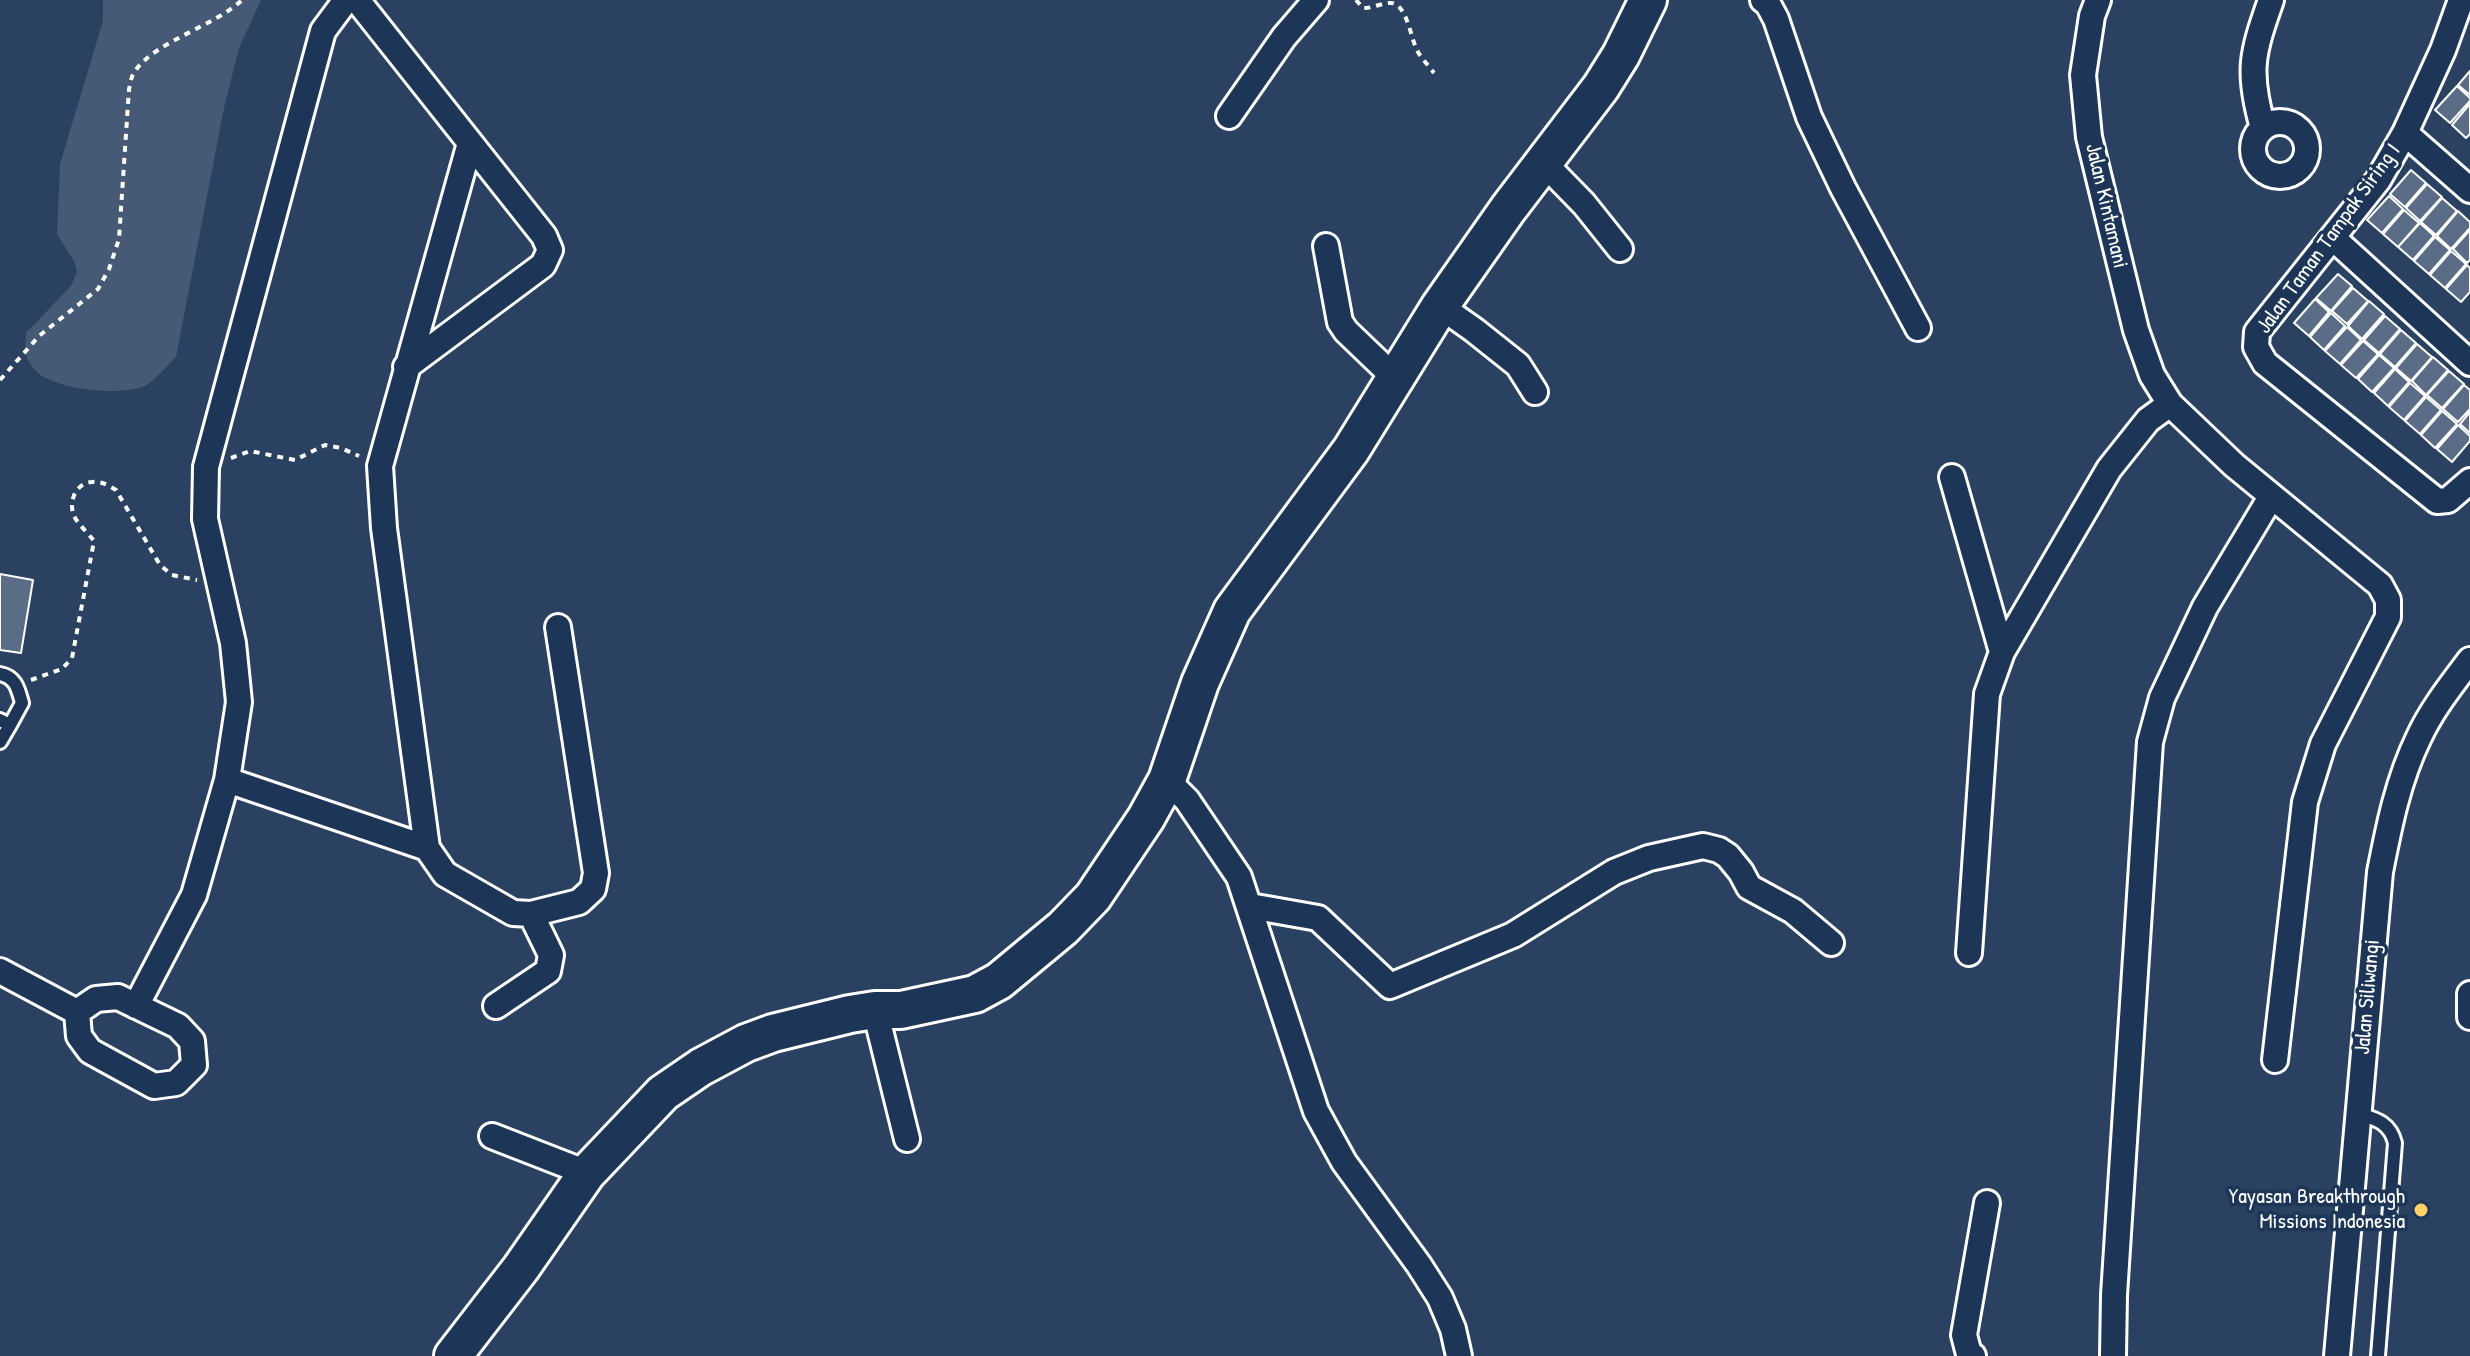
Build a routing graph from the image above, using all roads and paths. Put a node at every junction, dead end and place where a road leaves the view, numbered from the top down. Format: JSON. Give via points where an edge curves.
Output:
{"nodes":[{"id":1,"x":242,"y":0,"type":"edge"},
{"id":2,"x":346,"y":0,"type":"edge"},
{"id":3,"x":357,"y":0,"type":"edge"},
{"id":4,"x":1316,"y":0,"type":"edge"},
{"id":5,"x":1356,"y":0,"type":"edge"},
{"id":6,"x":1648,"y":0,"type":"edge"},
{"id":7,"x":1763,"y":0,"type":"edge"},
{"id":8,"x":2098,"y":0,"type":"edge"},
{"id":9,"x":2271,"y":0,"type":"edge"},
{"id":10,"x":2462,"y":14,"type":"edge"},
{"id":11,"x":1434,"y":73,"type":"dead end"},
{"id":12,"x":1229,"y":116,"type":"dead end"},
{"id":13,"x":2263,"y":128,"type":"dead end"},
{"id":14,"x":2405,"y":133,"type":"junction"},
{"id":15,"x":470,"y":143,"type":"junction"},
{"id":16,"x":1543,"y":162,"type":"junction"},
{"id":17,"x":2470,"y":190,"type":"edge"},
{"id":18,"x":2333,"y":238,"type":"junction"},
{"id":19,"x":1326,"y":246,"type":"dead end"},
{"id":20,"x":1620,"y":249,"type":"dead end"},
{"id":21,"x":1440,"y":306,"type":"junction"},
{"id":22,"x":1918,"y":328,"type":"dead end"},
{"id":23,"x":2470,"y":363,"type":"edge"},
{"id":24,"x":406,"y":367,"type":"junction"},
{"id":25,"x":1396,"y":379,"type":"junction"},
{"id":26,"x":0,"y":380,"type":"edge"},
{"id":27,"x":1535,"y":392,"type":"dead end"},
{"id":28,"x":2170,"y":404,"type":"junction"},
{"id":29,"x":380,"y":466,"type":"junction"},
{"id":30,"x":206,"y":467,"type":"junction"},
{"id":31,"x":1952,"y":477,"type":"dead end"},
{"id":32,"x":2470,"y":481,"type":"edge"},
{"id":33,"x":2271,"y":497,"type":"junction"},
{"id":34,"x":218,"y":584,"type":"junction"},
{"id":35,"x":558,"y":627,"type":"dead end"},
{"id":36,"x":2002,"y":652,"type":"junction"},
{"id":37,"x":2470,"y":660,"type":"edge"},
{"id":38,"x":0,"y":674,"type":"edge"},
{"id":39,"x":17,"y":684,"type":"junction"},
{"id":40,"x":5,"y":722,"type":"edge"},
{"id":41,"x":0,"y":742,"type":"edge"},
{"id":42,"x":227,"y":780,"type":"junction"},
{"id":43,"x":1167,"y":780,"type":"junction"},
{"id":44,"x":427,"y":848,"type":"junction"},
{"id":45,"x":1250,"y":906,"type":"junction"},
{"id":46,"x":531,"y":914,"type":"junction"},
{"id":47,"x":1831,"y":943,"type":"dead end"},
{"id":48,"x":1969,"y":953,"type":"dead end"},
{"id":49,"x":0,"y":971,"type":"edge"},
{"id":50,"x":2470,"y":994,"type":"edge"},
{"id":51,"x":2469,"y":1003,"type":"edge"},
{"id":52,"x":136,"y":1006,"type":"junction"},
{"id":53,"x":496,"y":1006,"type":"dead end"},
{"id":54,"x":875,"y":1010,"type":"junction"},
{"id":55,"x":77,"y":1012,"type":"junction"},
{"id":56,"x":2470,"y":1017,"type":"edge"},
{"id":57,"x":2275,"y":1060,"type":"dead end"},
{"id":58,"x":2357,"y":1113,"type":"junction"},
{"id":59,"x":492,"y":1136,"type":"dead end"},
{"id":60,"x":907,"y":1139,"type":"dead end"},
{"id":61,"x":587,"y":1173,"type":"junction"},
{"id":62,"x":1987,"y":1203,"type":"dead end"},
{"id":63,"x":458,"y":1354,"type":"edge"},
{"id":64,"x":1459,"y":1356,"type":"edge"},
{"id":65,"x":1973,"y":1356,"type":"edge"},
{"id":66,"x":2113,"y":1356,"type":"edge"},
{"id":67,"x":2337,"y":1356,"type":"edge"},
{"id":68,"x":2378,"y":1356,"type":"edge"}],
"edges":[{"from":1,"to":26,"type":"path","via":[[147,57],[133,73],[119,239],[109,269],[98,289],[39,336]]},
{"from":2,"to":30,"type":"street","via":[[323,31]]},
{"from":3,"to":15,"type":"street"},
{"from":4,"to":12,"type":"street"},
{"from":5,"to":11,"type":"path","via":[[1372,9],[1396,4]]},
{"from":6,"to":16,"type":"street","via":[[1601,87]]},
{"from":7,"to":22,"type":"street","via":[[1776,19],[1816,131]]},
{"from":8,"to":28,"type":"street","name":"Jalan Kintamani","via":[[2083,75],[2089,137],[2136,330],[2152,375]]},
{"from":9,"to":13,"type":"street","via":[[2253,65],[2253,93]]},
{"from":10,"to":14,"type":"street","name":"Jalan Taman Tampak Siring I"},
{"from":14,"to":17,"type":"street"},
{"from":14,"to":18,"type":"street","name":"Jalan Taman Tampak Siring I","via":[[2378,180]]},
{"from":15,"to":24,"type":"street"},
{"from":15,"to":24,"type":"street","via":[[550,250],[543,265]]},
{"from":16,"to":20,"type":"street"},
{"from":16,"to":21,"type":"street"},
{"from":18,"to":23,"type":"street"},
{"from":18,"to":32,"type":"street","name":"Jalan Taman Tampak Siring I","via":[[2257,332],[2256,347],[2265,363],[2437,501],[2448,500]]},
{"from":19,"to":25,"type":"street","via":[[1340,322]]},
{"from":21,"to":25,"type":"street"},
{"from":21,"to":27,"type":"street","via":[[1518,365]]},
{"from":24,"to":29,"type":"street"},
{"from":25,"to":43,"type":"street","via":[[1351,450],[1232,611],[1200,683]]},
{"from":28,"to":33,"type":"street","name":"Jalan Kintamani"},
{"from":28,"to":36,"type":"street","via":[[2148,420],[2109,469]]},
{"from":29,"to":30,"type":"path","via":[[325,445],[295,460],[250,451]]},
{"from":29,"to":44,"type":"street"},
{"from":30,"to":34,"type":"street","via":[[205,519]]},
{"from":31,"to":36,"type":"street"},
{"from":33,"to":57,"type":"street","name":"Jalan Kintamani","via":[[2380,585],[2388,600],[2388,617],[2323,744],[2305,802]]},
{"from":33,"to":66,"type":"street","via":[[2205,607],[2162,698],[2150,742]]},
{"from":34,"to":39,"type":"path","via":[[172,575],[160,565],[116,490],[90,481],[77,488],[72,502],[74,517],[94,541],[72,658],[62,669]]},
{"from":34,"to":42,"type":"street","via":[[233,643],[239,702]]},
{"from":35,"to":46,"type":"street","via":[[596,873],[593,889],[579,902]]},
{"from":36,"to":48,"type":"street","via":[[1987,694]]},
{"from":37,"to":58,"type":"street","name":"Jalan Siliwangi","via":[[2420,735],[2391,814],[2380,872]]},
{"from":38,"to":39,"type":"lane"},
{"from":39,"to":40,"type":"lane","via":[[22,703]]},
{"from":40,"to":41,"type":"lane"},
{"from":42,"to":44,"type":"street"},
{"from":42,"to":52,"type":"street","via":[[194,895]]},
{"from":43,"to":45,"type":"street","via":[[1229,859]]},
{"from":43,"to":54,"type":"street","via":[[1093,897],[999,981],[936,1004]]},
{"from":44,"to":46,"type":"street","via":[[445,874],[513,913]]},
{"from":45,"to":47,"type":"street","via":[[1318,918],[1390,986],[1513,935],[1614,872],[1703,846],[1728,856],[1749,887],[1793,911]]},
{"from":45,"to":64,"type":"street","via":[[1316,1111],[1344,1162],[1440,1298]]},
{"from":46,"to":53,"type":"street","via":[[551,955],[548,971]]},
{"from":49,"to":55,"type":"street"},
{"from":50,"to":51,"type":"street"},
{"from":51,"to":56,"type":"street"},
{"from":52,"to":55,"type":"street","via":[[118,997],[96,999]]},
{"from":52,"to":55,"type":"street","via":[[178,1026],[192,1041],[194,1065],[176,1083],[154,1086],[90,1051],[79,1036]]},
{"from":54,"to":60,"type":"street"},
{"from":54,"to":61,"type":"street","via":[[773,1033],[701,1067],[663,1093]]},
{"from":58,"to":67,"type":"street","name":"Jalan Siliwangi"},
{"from":58,"to":68,"type":"lane","via":[[2386,1124],[2395,1143]]},
{"from":59,"to":61,"type":"street"},
{"from":61,"to":63,"type":"street"},
{"from":62,"to":65,"type":"street","via":[[1964,1335]]}]}
